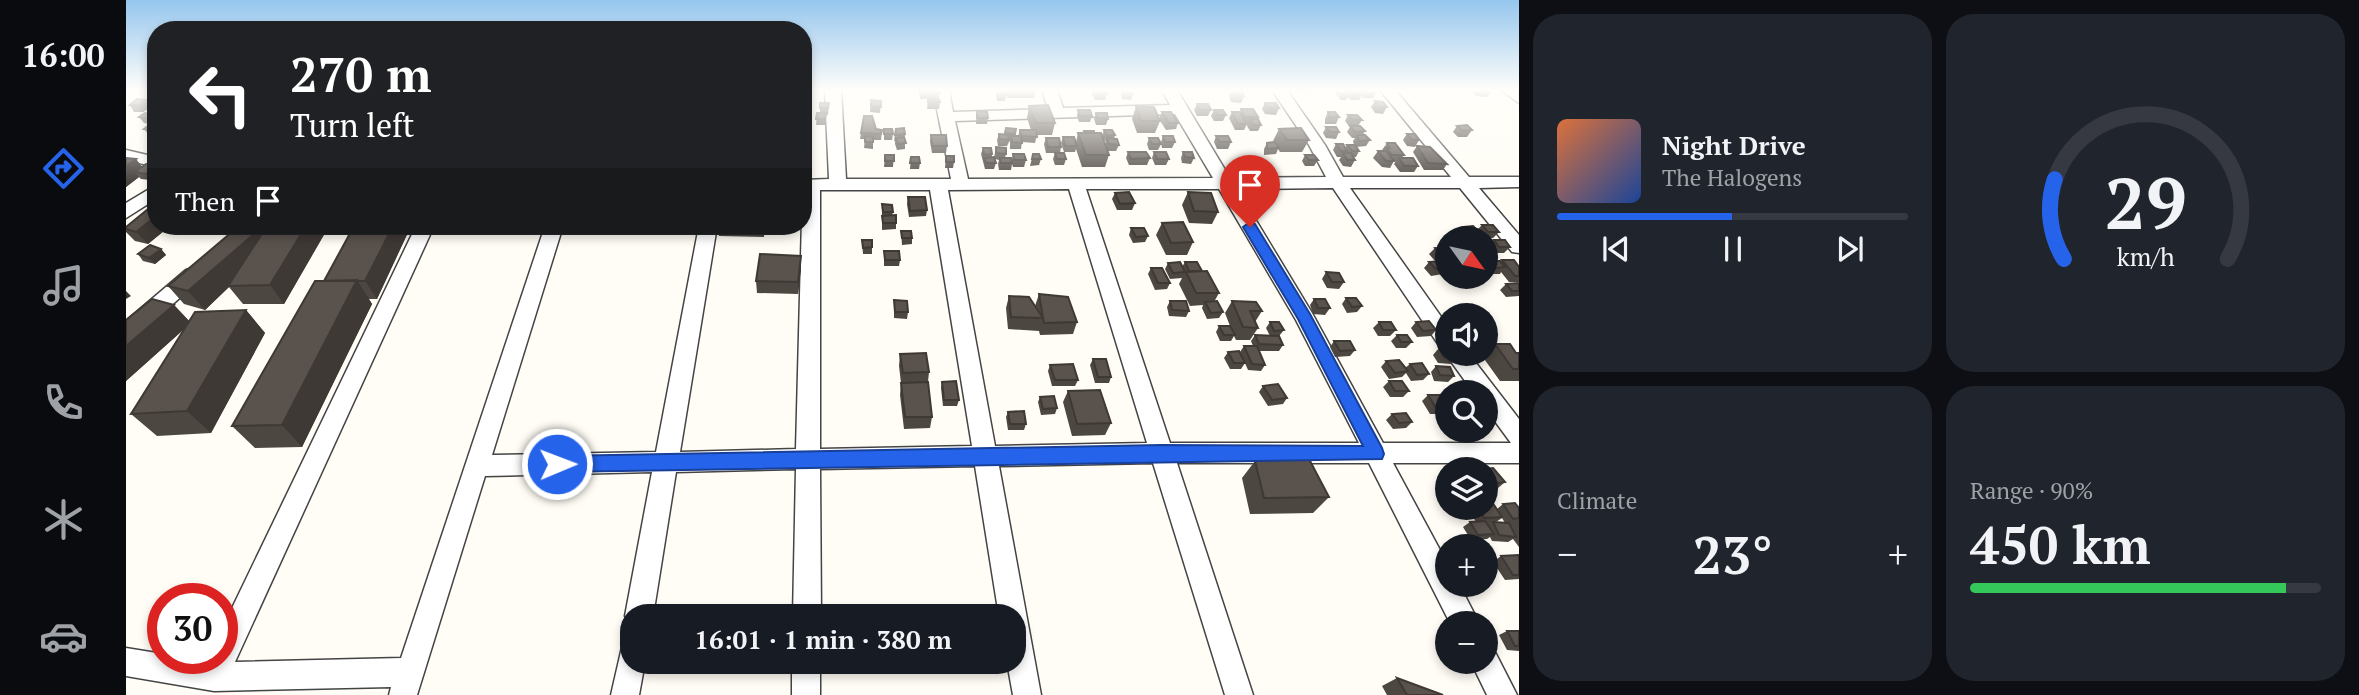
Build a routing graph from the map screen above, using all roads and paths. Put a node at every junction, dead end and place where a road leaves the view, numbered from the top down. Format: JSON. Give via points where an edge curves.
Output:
{"nodes":[{"id":1,"x":835,"y":122,"type":"edge"},
{"id":2,"x":946,"y":122,"type":"edge"},
{"id":3,"x":1188,"y":122,"type":"edge"},
{"id":4,"x":1301,"y":122,"type":"edge"},
{"id":5,"x":1414,"y":122,"type":"edge"},
{"id":6,"x":126,"y":155,"type":"edge"},
{"id":7,"x":147,"y":160,"type":"edge"},
{"id":8,"x":1223,"y":181,"type":"junction"},
{"id":9,"x":1075,"y":182,"type":"junction"},
{"id":10,"x":1337,"y":182,"type":"junction"},
{"id":11,"x":1519,"y":182,"type":"edge"},
{"id":12,"x":949,"y":183,"type":"junction"},
{"id":13,"x":1464,"y":184,"type":"junction"},
{"id":14,"x":812,"y":185,"type":"edge"},
{"id":15,"x":838,"y":185,"type":"junction"},
{"id":16,"x":147,"y":197,"type":"edge"},
{"id":17,"x":126,"y":212,"type":"edge"},
{"id":18,"x":421,"y":235,"type":"edge"},
{"id":19,"x":551,"y":235,"type":"edge"},
{"id":20,"x":706,"y":235,"type":"edge"},
{"id":21,"x":807,"y":235,"type":"edge"},
{"id":22,"x":1519,"y":247,"type":"edge"},
{"id":23,"x":209,"y":261,"type":"edge"},
{"id":24,"x":1435,"y":324,"type":"edge"},
{"id":25,"x":126,"y":333,"type":"edge"},
{"id":26,"x":1466,"y":366,"type":"edge"},
{"id":27,"x":1519,"y":436,"type":"edge"},
{"id":28,"x":1161,"y":453,"type":"junction"},
{"id":29,"x":1519,"y":453,"type":"edge"},
{"id":30,"x":1376,"y":454,"type":"junction"},
{"id":31,"x":984,"y":457,"type":"junction"},
{"id":32,"x":808,"y":458,"type":"junction"},
{"id":33,"x":666,"y":462,"type":"junction"},
{"id":34,"x":475,"y":466,"type":"junction"},
{"id":35,"x":641,"y":604,"type":"edge"},
{"id":36,"x":807,"y":604,"type":"edge"},
{"id":37,"x":1011,"y":604,"type":"edge"},
{"id":38,"x":1459,"y":611,"type":"edge"},
{"id":39,"x":126,"y":662,"type":"edge"},
{"id":40,"x":629,"y":674,"type":"edge"},
{"id":41,"x":806,"y":674,"type":"edge"},
{"id":42,"x":1023,"y":674,"type":"edge"},
{"id":43,"x":1492,"y":674,"type":"edge"},
{"id":44,"x":214,"y":677,"type":"junction"},
{"id":45,"x":405,"y":683,"type":"edge"},
{"id":46,"x":625,"y":695,"type":"edge"},
{"id":47,"x":806,"y":695,"type":"edge"},
{"id":48,"x":1027,"y":695,"type":"edge"},
{"id":49,"x":1239,"y":695,"type":"edge"},
{"id":50,"x":1503,"y":695,"type":"edge"}],
"edges":[{"from":1,"to":15,"type":"street"},
{"from":2,"to":12,"type":"street"},
{"from":3,"to":8,"type":"street"},
{"from":4,"to":10,"type":"street"},
{"from":5,"to":13,"type":"street"},
{"from":6,"to":7,"type":"street"},
{"from":8,"to":9,"type":"street"},
{"from":8,"to":10,"type":"street"},
{"from":8,"to":30,"type":"street","via":[[1304,318]]},
{"from":9,"to":12,"type":"street"},
{"from":9,"to":28,"type":"street"},
{"from":10,"to":13,"type":"street"},
{"from":10,"to":24,"type":"street"},
{"from":11,"to":13,"type":"street"},
{"from":12,"to":15,"type":"street"},
{"from":12,"to":31,"type":"street"},
{"from":13,"to":22,"type":"street"},
{"from":14,"to":15,"type":"street"},
{"from":16,"to":17,"type":"street"},
{"from":18,"to":44,"type":"street"},
{"from":19,"to":34,"type":"street"},
{"from":20,"to":33,"type":"street"},
{"from":21,"to":32,"type":"street"},
{"from":23,"to":25,"type":"street"},
{"from":26,"to":27,"type":"street"},
{"from":28,"to":30,"type":"street"},
{"from":28,"to":31,"type":"street"},
{"from":28,"to":49,"type":"street"},
{"from":29,"to":30,"type":"street"},
{"from":30,"to":38,"type":"street"},
{"from":31,"to":32,"type":"street"},
{"from":31,"to":37,"type":"street"},
{"from":32,"to":33,"type":"street"},
{"from":32,"to":36,"type":"street"},
{"from":33,"to":34,"type":"street"},
{"from":33,"to":35,"type":"street"},
{"from":34,"to":45,"type":"street"},
{"from":39,"to":44,"type":"street"},
{"from":40,"to":46,"type":"street"},
{"from":41,"to":47,"type":"street"},
{"from":42,"to":48,"type":"street"},
{"from":43,"to":50,"type":"street"},
{"from":44,"to":45,"type":"street"}]}
